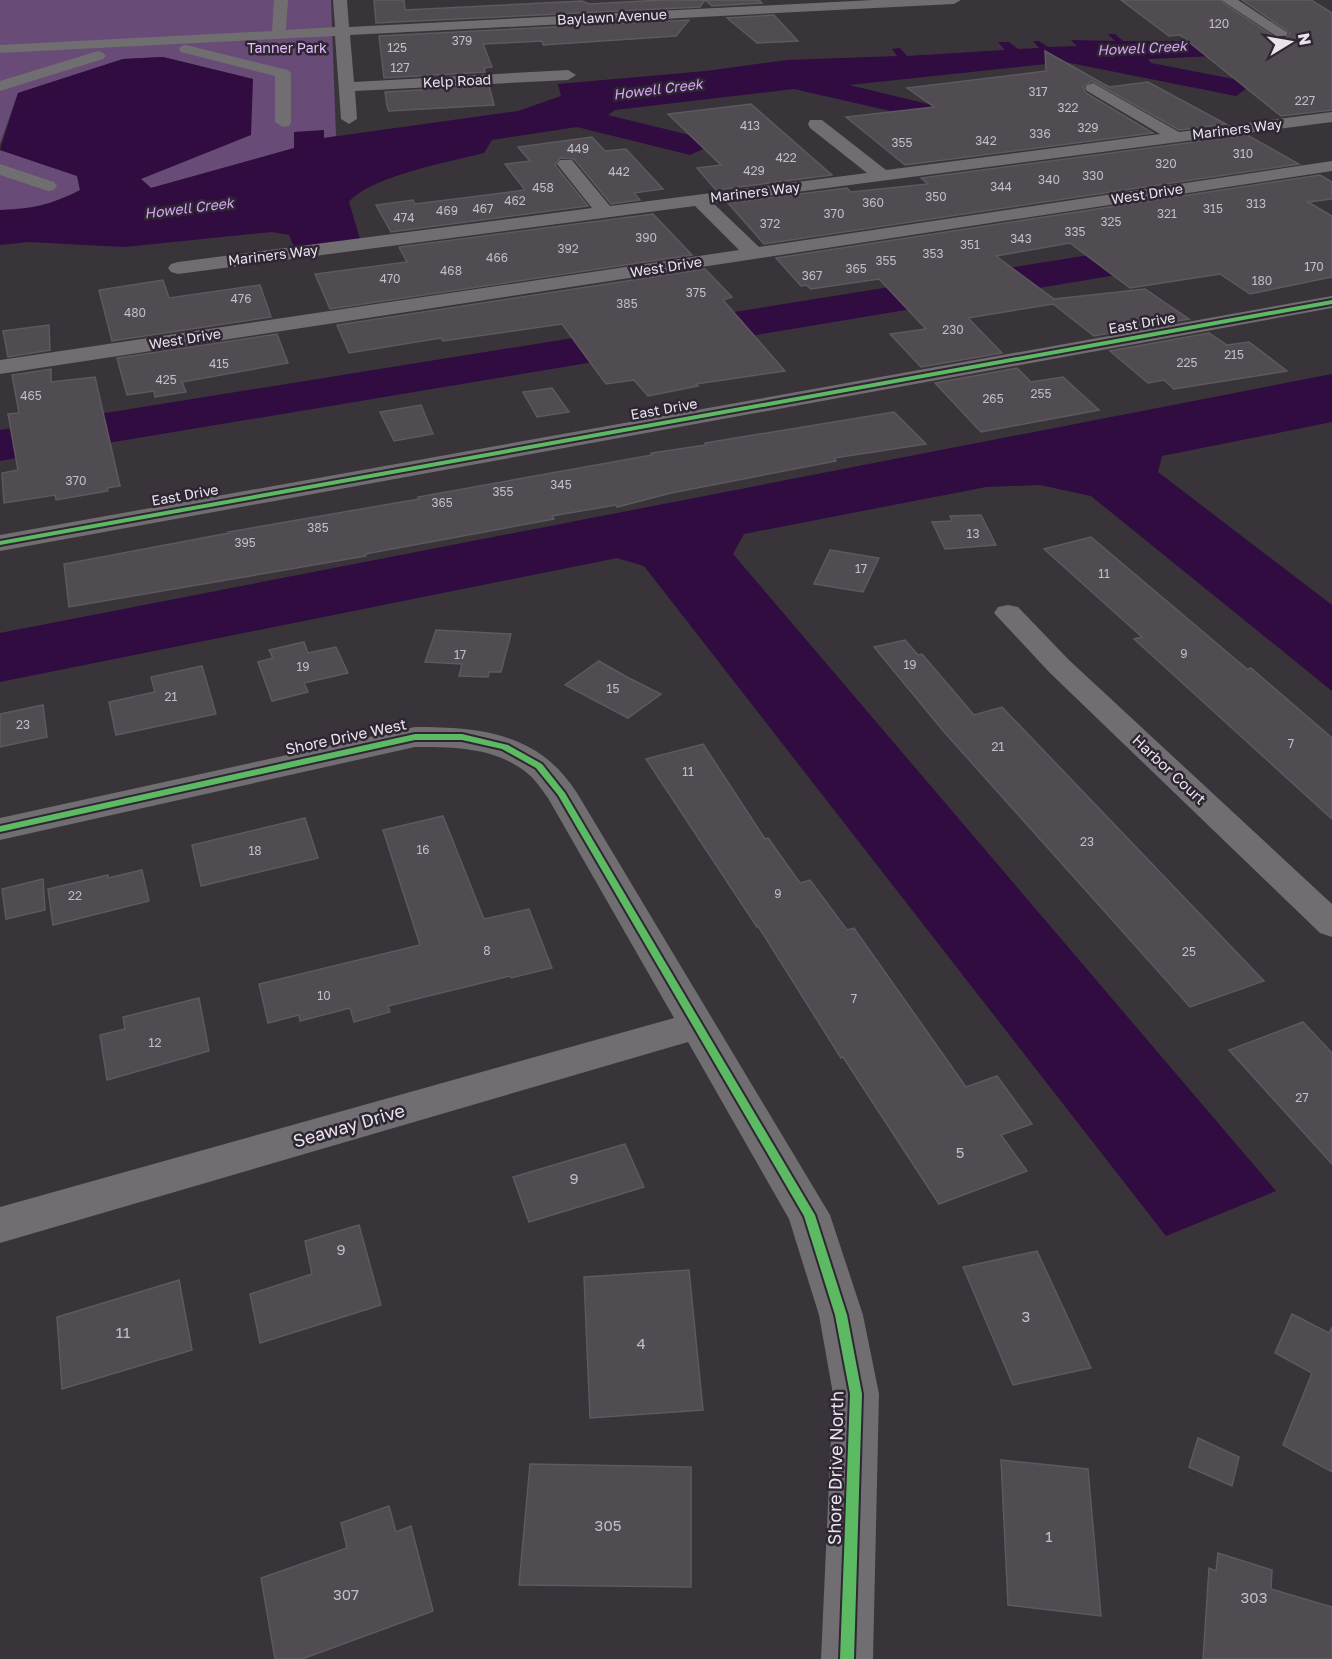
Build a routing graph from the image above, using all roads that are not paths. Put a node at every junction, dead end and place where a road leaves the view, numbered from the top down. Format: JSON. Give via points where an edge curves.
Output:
{"nodes":[{"id":1,"x":281,"y":0,"type":"edge"},
{"id":2,"x":340,"y":0,"type":"edge"},
{"id":3,"x":954,"y":0,"type":"edge"},
{"id":4,"x":1228,"y":0,"type":"edge"},
{"id":5,"x":1281,"y":33,"type":"dead end"},
{"id":6,"x":279,"y":34,"type":"junction"},
{"id":7,"x":342,"y":36,"type":"junction"},
{"id":8,"x":0,"y":49,"type":"edge"},
{"id":9,"x":228,"y":59,"type":"junction"},
{"id":10,"x":568,"y":75,"type":"dead end"},
{"id":11,"x":0,"y":86,"type":"edge"},
{"id":12,"x":346,"y":87,"type":"junction"},
{"id":13,"x":1093,"y":88,"type":"dead end"},
{"id":14,"x":1332,"y":117,"type":"edge"},
{"id":15,"x":349,"y":119,"type":"dead end"},
{"id":16,"x":283,"y":122,"type":"dead end"},
{"id":17,"x":816,"y":124,"type":"dead end"},
{"id":18,"x":1176,"y":137,"type":"junction"},
{"id":19,"x":566,"y":164,"type":"dead end"},
{"id":20,"x":1332,"y":166,"type":"edge"},
{"id":21,"x":0,"y":170,"type":"edge"},
{"id":22,"x":882,"y":176,"type":"junction"},
{"id":23,"x":48,"y":186,"type":"dead end"},
{"id":24,"x":699,"y":200,"type":"junction"},
{"id":25,"x":605,"y":212,"type":"junction"},
{"id":26,"x":754,"y":253,"type":"junction"},
{"id":27,"x":178,"y":268,"type":"dead end"},
{"id":28,"x":1332,"y":302,"type":"edge"},
{"id":29,"x":0,"y":367,"type":"edge"},
{"id":30,"x":0,"y":543,"type":"edge"},
{"id":31,"x":1008,"y":612,"type":"dead end"},
{"id":32,"x":0,"y":829,"type":"edge"},
{"id":33,"x":1332,"y":924,"type":"edge"},
{"id":34,"x":698,"y":1025,"type":"junction"},
{"id":35,"x":0,"y":1225,"type":"edge"},
{"id":36,"x":847,"y":1659,"type":"edge"}],
"edges":[{"from":1,"to":6,"type":"street"},
{"from":2,"to":7,"type":"street"},
{"from":3,"to":7,"type":"street","name":"Baylawn Avenue"},
{"from":4,"to":5,"type":"street"},
{"from":6,"to":7,"type":"street"},
{"from":6,"to":8,"type":"street"},
{"from":7,"to":9,"type":"street"},
{"from":7,"to":12,"type":"street"},
{"from":9,"to":11,"type":"street","via":[[189,49],[106,53]]},
{"from":9,"to":16,"type":"street","via":[[283,74]]},
{"from":10,"to":12,"type":"street","name":"Kelp Road"},
{"from":12,"to":15,"type":"street"},
{"from":13,"to":18,"type":"street"},
{"from":14,"to":18,"type":"street","name":"Mariners Way"},
{"from":17,"to":22,"type":"street"},
{"from":18,"to":22,"type":"street","name":"Mariners Way"},
{"from":19,"to":25,"type":"street"},
{"from":20,"to":26,"type":"street","name":"West Drive"},
{"from":21,"to":23,"type":"street"},
{"from":22,"to":24,"type":"street","name":"Mariners Way"},
{"from":24,"to":25,"type":"street","name":"Mariners Way"},
{"from":24,"to":26,"type":"street"},
{"from":25,"to":27,"type":"street","name":"Mariners Way"},
{"from":26,"to":29,"type":"street","name":"West Drive"},
{"from":28,"to":30,"type":"street","name":"East Drive"},
{"from":31,"to":33,"type":"street","name":"Harbor Court","via":[[1059,666]]},
{"from":32,"to":34,"type":"street","name":"Shore Drive West","via":[[415,737],[462,737],[505,747],[538,766],[561,793]]},
{"from":34,"to":35,"type":"street","name":"Seaway Drive"},
{"from":34,"to":36,"type":"street","name":"Shore Drive North","via":[[809,1215],[841,1315],[856,1394]]}]}
